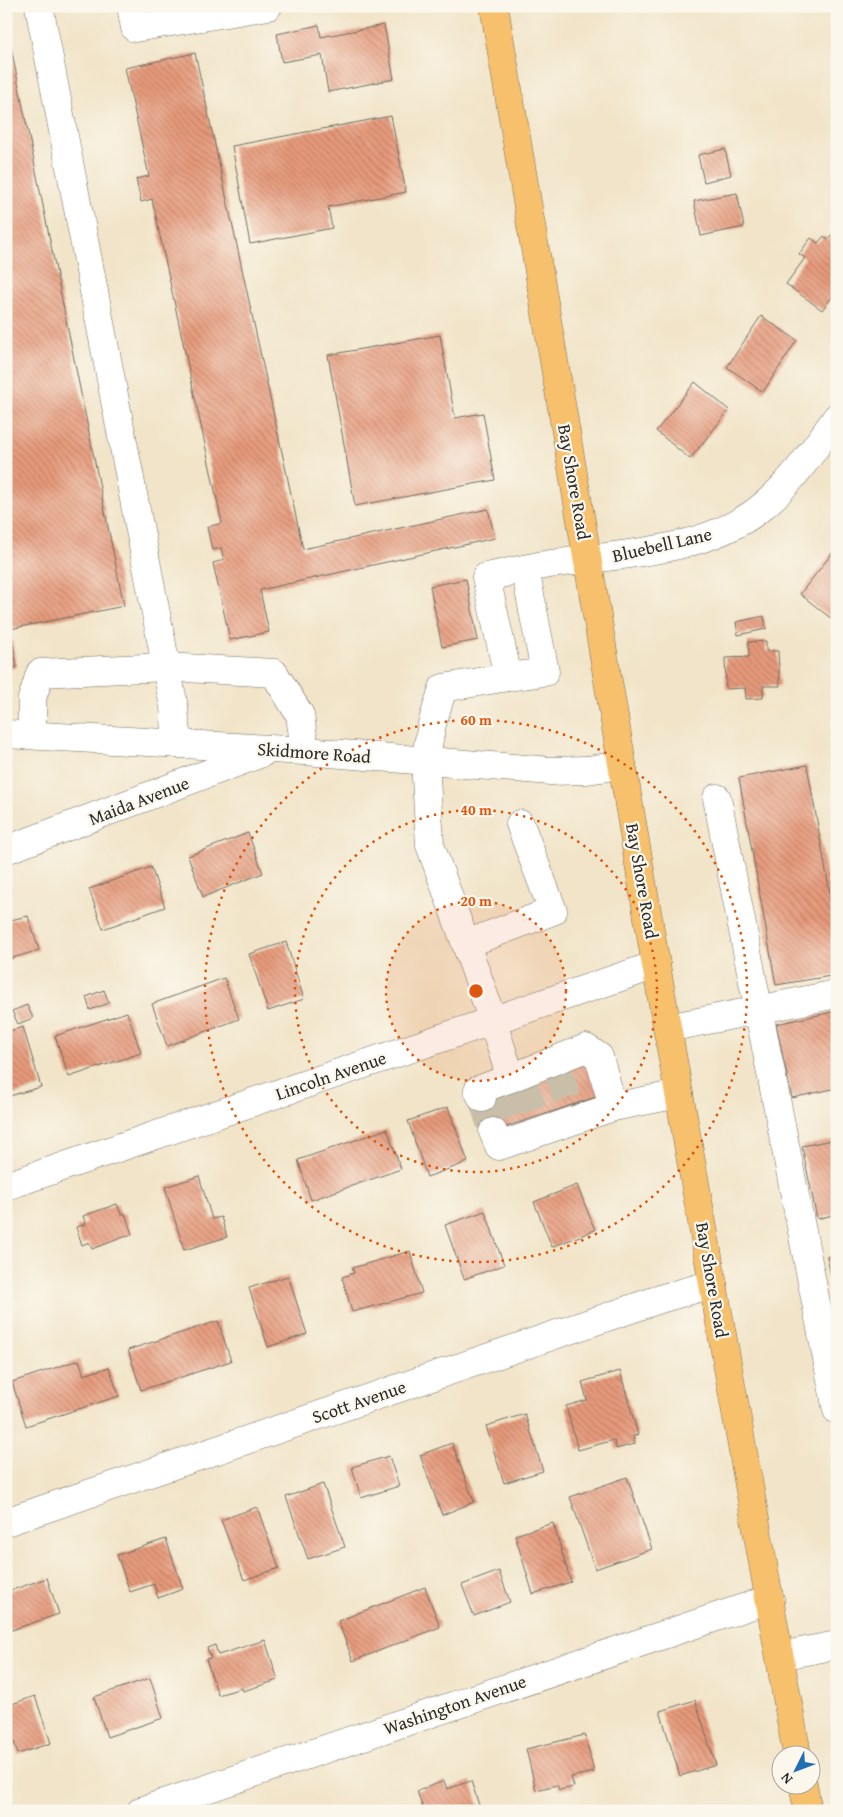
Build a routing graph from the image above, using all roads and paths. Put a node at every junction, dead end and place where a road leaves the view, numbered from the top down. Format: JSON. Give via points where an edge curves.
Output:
{"nodes":[{"id":1,"x":39,"y":6,"type":"edge"},
{"id":2,"x":131,"y":6,"type":"edge"},
{"id":3,"x":268,"y":6,"type":"edge"},
{"id":4,"x":494,"y":6,"type":"edge"},
{"id":5,"x":213,"y":11,"type":"edge"},
{"id":6,"x":837,"y":417,"type":"edge"},
{"id":7,"x":587,"y":560,"type":"junction"},
{"id":8,"x":525,"y":569,"type":"junction"},
{"id":9,"x":166,"y":667,"type":"junction"},
{"id":10,"x":508,"y":677,"type":"junction"},
{"id":11,"x":19,"y":734,"type":"edge"},
{"id":12,"x":177,"y":744,"type":"junction"},
{"id":13,"x":271,"y":750,"type":"junction"},
{"id":14,"x":305,"y":751,"type":"junction"},
{"id":15,"x":426,"y":761,"type":"junction"},
{"id":16,"x":622,"y":765,"type":"junction"},
{"id":17,"x":717,"y":798,"type":"dead end"},
{"id":18,"x":520,"y":824,"type":"dead end"},
{"id":19,"x":6,"y":850,"type":"edge"},
{"id":20,"x":466,"y":944,"type":"junction"},
{"id":21,"x":656,"y":966,"type":"junction"},
{"id":22,"x":837,"y":994,"type":"edge"},
{"id":23,"x":758,"y":1010,"type":"junction"},
{"id":24,"x":491,"y":1022,"type":"junction"},
{"id":25,"x":668,"y":1028,"type":"junction"},
{"id":26,"x":679,"y":1094,"type":"junction"},
{"id":27,"x":613,"y":1107,"type":"junction"},
{"id":28,"x":540,"y":1123,"type":"dead end"},
{"id":29,"x":6,"y":1186,"type":"edge"},
{"id":30,"x":713,"y":1284,"type":"junction"},
{"id":31,"x":837,"y":1410,"type":"edge"},
{"id":32,"x":6,"y":1522,"type":"edge"},
{"id":33,"x":770,"y":1599,"type":"junction"},
{"id":34,"x":837,"y":1645,"type":"edge"},
{"id":35,"x":780,"y":1656,"type":"junction"},
{"id":36,"x":796,"y":1744,"type":"edge"},
{"id":37,"x":805,"y":1794,"type":"edge"},
{"id":38,"x":141,"y":1811,"type":"edge"},
{"id":39,"x":808,"y":1811,"type":"edge"}],
"edges":[{"from":1,"to":9,"type":"street"},
{"from":2,"to":5,"type":"street","via":[[135,28]]},
{"from":3,"to":5,"type":"street"},
{"from":4,"to":7,"type":"main road","name":"Bay Shore Road"},
{"from":6,"to":7,"type":"street","name":"Bluebell Lane","via":[[795,476],[756,512],[734,525],[714,535],[656,550]]},
{"from":7,"to":8,"type":"street","name":"Bluebell Lane"},
{"from":7,"to":16,"type":"main road","name":"Bay Shore Road"},
{"from":8,"to":10,"type":"street","name":"Bluebell Lane","via":[[486,577]]},
{"from":8,"to":10,"type":"street","via":[[545,672]]},
{"from":9,"to":11,"type":"street","via":[[40,674]]},
{"from":9,"to":12,"type":"street"},
{"from":9,"to":14,"type":"street","via":[[274,673],[300,715]]},
{"from":10,"to":15,"type":"street","via":[[443,688],[432,724]]},
{"from":11,"to":12,"type":"street","name":"Skidmore Road"},
{"from":12,"to":13,"type":"street","name":"Skidmore Road"},
{"from":13,"to":14,"type":"street","name":"Skidmore Road"},
{"from":13,"to":19,"type":"street","name":"Maida Avenue"},
{"from":14,"to":15,"type":"street","name":"Skidmore Road"},
{"from":15,"to":16,"type":"street","name":"Skidmore Road","via":[[551,771]]},
{"from":15,"to":20,"type":"street","via":[[430,845]]},
{"from":16,"to":21,"type":"main road","name":"Bay Shore Road"},
{"from":17,"to":23,"type":"street"},
{"from":18,"to":20,"type":"street","via":[[553,911]]},
{"from":20,"to":24,"type":"street"},
{"from":21,"to":24,"type":"street","name":"Lincoln Avenue"},
{"from":21,"to":25,"type":"main road","name":"Bay Shore Road"},
{"from":22,"to":23,"type":"street"},
{"from":23,"to":25,"type":"street"},
{"from":23,"to":31,"type":"street"},
{"from":24,"to":27,"type":"street","via":[[523,1079],[586,1048],[599,1056]]},
{"from":24,"to":29,"type":"street","name":"Lincoln Avenue"},
{"from":25,"to":26,"type":"main road","name":"Bay Shore Road"},
{"from":26,"to":27,"type":"street"},
{"from":26,"to":30,"type":"main road","name":"Bay Shore Road"},
{"from":27,"to":28,"type":"street"},
{"from":30,"to":32,"type":"street","name":"Scott Avenue"},
{"from":30,"to":33,"type":"main road","name":"Bay Shore Road"},
{"from":33,"to":35,"type":"main road","name":"Bay Shore Road"},
{"from":33,"to":38,"type":"street","name":"Washington Avenue"},
{"from":34,"to":35,"type":"street"},
{"from":35,"to":36,"type":"main road","name":"Bay Shore Road"},
{"from":37,"to":39,"type":"main road"}]}
